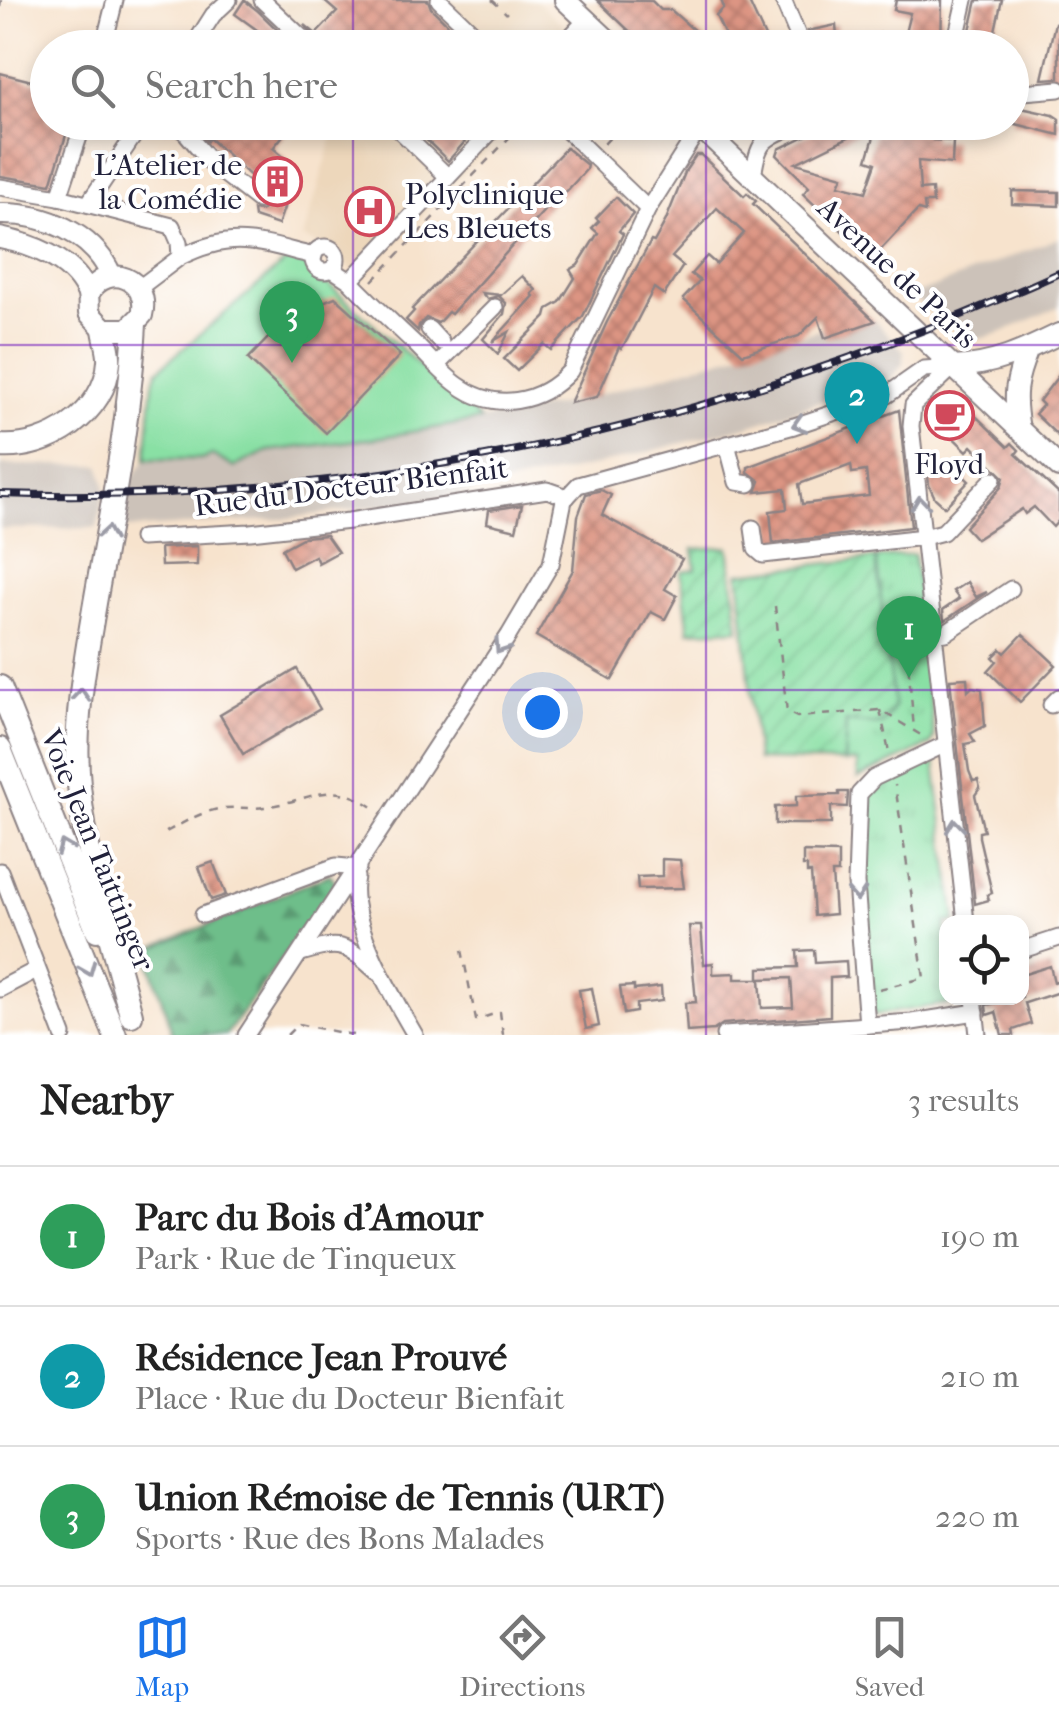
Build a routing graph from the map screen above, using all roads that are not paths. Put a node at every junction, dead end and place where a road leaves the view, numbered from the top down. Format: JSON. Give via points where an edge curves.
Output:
{"nodes":[{"id":1,"x":116,"y":0,"type":"edge"},
{"id":2,"x":229,"y":0,"type":"edge"},
{"id":3,"x":262,"y":0,"type":"edge"},
{"id":4,"x":566,"y":0,"type":"edge"},
{"id":5,"x":783,"y":0,"type":"edge"},
{"id":6,"x":965,"y":0,"type":"edge"},
{"id":7,"x":443,"y":1,"type":"edge"},
{"id":8,"x":586,"y":20,"type":"junction"},
{"id":9,"x":108,"y":30,"type":"edge"},
{"id":10,"x":204,"y":30,"type":"edge"},
{"id":11,"x":294,"y":30,"type":"edge"},
{"id":12,"x":471,"y":30,"type":"edge"},
{"id":13,"x":577,"y":30,"type":"edge"},
{"id":14,"x":597,"y":30,"type":"edge"},
{"id":15,"x":796,"y":30,"type":"edge"},
{"id":16,"x":954,"y":30,"type":"edge"},
{"id":17,"x":1059,"y":88,"type":"edge"},
{"id":18,"x":1029,"y":91,"type":"edge"},
{"id":19,"x":78,"y":140,"type":"edge"},
{"id":20,"x":131,"y":140,"type":"edge"},
{"id":21,"x":191,"y":140,"type":"edge"},
{"id":22,"x":410,"y":140,"type":"edge"},
{"id":23,"x":483,"y":140,"type":"edge"},
{"id":24,"x":579,"y":140,"type":"edge"},
{"id":25,"x":688,"y":140,"type":"edge"},
{"id":26,"x":713,"y":140,"type":"edge"},
{"id":27,"x":765,"y":140,"type":"edge"},
{"id":28,"x":448,"y":177,"type":"junction"},
{"id":29,"x":753,"y":178,"type":"junction"},
{"id":30,"x":0,"y":187,"type":"edge"},
{"id":31,"x":60,"y":197,"type":"junction"},
{"id":32,"x":258,"y":200,"type":"dead end"},
{"id":33,"x":88,"y":204,"type":"junction"},
{"id":34,"x":648,"y":208,"type":"junction"},
{"id":35,"x":0,"y":214,"type":"edge"},
{"id":36,"x":0,"y":238,"type":"edge"},
{"id":37,"x":180,"y":257,"type":"junction"},
{"id":38,"x":336,"y":274,"type":"junction"},
{"id":39,"x":111,"y":275,"type":"junction"},
{"id":40,"x":306,"y":283,"type":"dead end"},
{"id":41,"x":139,"y":288,"type":"junction"},
{"id":42,"x":89,"y":294,"type":"junction"},
{"id":43,"x":495,"y":307,"type":"dead end"},
{"id":44,"x":135,"y":324,"type":"junction"},
{"id":45,"x":104,"y":329,"type":"junction"},
{"id":46,"x":429,"y":329,"type":"dead end"},
{"id":47,"x":1059,"y":334,"type":"edge"},
{"id":48,"x":441,"y":342,"type":"dead end"},
{"id":49,"x":1028,"y":349,"type":"junction"},
{"id":50,"x":436,"y":364,"type":"junction"},
{"id":51,"x":953,"y":367,"type":"junction"},
{"id":52,"x":890,"y":393,"type":"junction"},
{"id":53,"x":914,"y":405,"type":"junction"},
{"id":54,"x":1019,"y":429,"type":"junction"},
{"id":55,"x":727,"y":444,"type":"junction"},
{"id":56,"x":0,"y":446,"type":"edge"},
{"id":57,"x":1059,"y":467,"type":"edge"},
{"id":58,"x":993,"y":479,"type":"dead end"},
{"id":59,"x":749,"y":484,"type":"dead end"},
{"id":60,"x":572,"y":491,"type":"junction"},
{"id":61,"x":753,"y":528,"type":"dead end"},
{"id":62,"x":924,"y":537,"type":"junction"},
{"id":63,"x":141,"y":538,"type":"dead end"},
{"id":64,"x":1010,"y":590,"type":"dead end"},
{"id":65,"x":934,"y":635,"type":"junction"},
{"id":66,"x":0,"y":687,"type":"edge"},
{"id":67,"x":941,"y":746,"type":"junction"},
{"id":68,"x":0,"y":749,"type":"edge"},
{"id":69,"x":358,"y":868,"type":"junction"},
{"id":70,"x":0,"y":871,"type":"edge"},
{"id":71,"x":203,"y":915,"type":"dead end"},
{"id":72,"x":965,"y":915,"type":"edge"},
{"id":73,"x":1059,"y":938,"type":"edge"},
{"id":74,"x":1029,"y":948,"type":"edge"},
{"id":75,"x":301,"y":953,"type":"junction"},
{"id":76,"x":36,"y":970,"type":"junction"},
{"id":77,"x":381,"y":976,"type":"junction"},
{"id":78,"x":0,"y":989,"type":"edge"},
{"id":79,"x":976,"y":1016,"type":"edge"},
{"id":80,"x":135,"y":1025,"type":"edge"},
{"id":81,"x":867,"y":1025,"type":"junction"},
{"id":82,"x":907,"y":1029,"type":"edge"},
{"id":83,"x":821,"y":1032,"type":"edge"},
{"id":84,"x":63,"y":1035,"type":"edge"},
{"id":85,"x":114,"y":1035,"type":"edge"},
{"id":86,"x":246,"y":1035,"type":"edge"},
{"id":87,"x":414,"y":1035,"type":"edge"},
{"id":88,"x":724,"y":1035,"type":"edge"}],
"edges":[{"from":1,"to":9,"type":"street"},
{"from":2,"to":10,"type":"street"},
{"from":3,"to":11,"type":"street"},
{"from":4,"to":8,"type":"main road"},
{"from":5,"to":15,"type":"street"},
{"from":6,"to":16,"type":"street"},
{"from":7,"to":12,"type":"street"},
{"from":8,"to":13,"type":"street"},
{"from":8,"to":14,"type":"main road"},
{"from":17,"to":18,"type":"street"},
{"from":19,"to":31,"type":"street"},
{"from":20,"to":33,"type":"street"},
{"from":21,"to":32,"type":"street"},
{"from":22,"to":28,"type":"street"},
{"from":23,"to":28,"type":"street"},
{"from":24,"to":34,"type":"street"},
{"from":25,"to":34,"type":"street"},
{"from":26,"to":29,"type":"main road","name":"Avenue de Paris"},
{"from":27,"to":29,"type":"street"},
{"from":28,"to":38,"type":"street"},
{"from":29,"to":51,"type":"main road","name":"Avenue de Paris"},
{"from":30,"to":31,"type":"street"},
{"from":31,"to":33,"type":"street"},
{"from":33,"to":37,"type":"street","via":[[172,226]]},
{"from":34,"to":50,"type":"street","via":[[558,384],[514,402],[488,400]]},
{"from":35,"to":39,"type":"main road","via":[[56,224],[86,240]]},
{"from":36,"to":42,"type":"main road","via":[[48,255],[74,272]]},
{"from":37,"to":38,"type":"street","via":[[237,239]]},
{"from":37,"to":41,"type":"street"},
{"from":38,"to":40,"type":"street"},
{"from":38,"to":50,"type":"street"},
{"from":39,"to":41,"type":"main road"},
{"from":39,"to":42,"type":"main road"},
{"from":41,"to":44,"type":"main road","via":[[144,306]]},
{"from":42,"to":45,"type":"main road","via":[[88,312]]},
{"from":43,"to":50,"type":"street"},
{"from":44,"to":45,"type":"main road","via":[[120,332]]},
{"from":80,"to":44,"type":"highway","one_way":true,"via":[[92,862],[78,746],[80,690],[130,396]]},
{"from":45,"to":56,"type":"highway","via":[[109,361],[90,407],[52,437]]},
{"from":46,"to":48,"type":"street"},
{"from":47,"to":49,"type":"main road"},
{"from":49,"to":51,"type":"main road","via":[[980,366]]},
{"from":49,"to":54,"type":"main road","via":[[1016,376]]},
{"from":51,"to":52,"type":"street","name":"Rue du Docteur Bienfait","via":[[924,369]]},
{"from":51,"to":53,"type":"street"},
{"from":51,"to":54,"type":"main road","name":"Avenue de Paris"},
{"from":52,"to":53,"type":"street"},
{"from":52,"to":55,"type":"street","name":"Rue du Docteur Bienfait","one_way":true},
{"from":62,"to":53,"type":"street","one_way":true},
{"from":54,"to":57,"type":"main road","name":"Avenue de Paris"},
{"from":55,"to":59,"type":"street","via":[[737,482]]},
{"from":55,"to":60,"type":"street","name":"Rue du Docteur Bienfait"},
{"from":58,"to":62,"type":"street","via":[[943,532]]},
{"from":60,"to":63,"type":"street","name":"Rue du Docteur Bienfait","via":[[250,532]]},
{"from":60,"to":69,"type":"street","one_way":true,"via":[[552,564]]},
{"from":61,"to":62,"type":"street","via":[[756,549],[764,555]]},
{"from":62,"to":65,"type":"street"},
{"from":64,"to":65,"type":"street"},
{"from":65,"to":67,"type":"street"},
{"from":80,"to":66,"type":"highway","name":"Voie Jean Taittinger","one_way":true},
{"from":72,"to":67,"type":"street","one_way":true},
{"from":67,"to":81,"type":"street","one_way":true,"via":[[874,778],[859,794],[855,855]]},
{"from":68,"to":85,"type":"highway","name":"Voie Jean Taittinger","one_way":true},
{"from":69,"to":71,"type":"street","via":[[336,866]]},
{"from":69,"to":75,"type":"street"},
{"from":69,"to":77,"type":"street","via":[[352,894]]},
{"from":70,"to":76,"type":"street"},
{"from":73,"to":74,"type":"street"},
{"from":75,"to":77,"type":"street","via":[[330,944],[351,949]]},
{"from":75,"to":86,"type":"street"},
{"from":76,"to":78,"type":"street"},
{"from":76,"to":84,"type":"street"},
{"from":77,"to":87,"type":"street"},
{"from":79,"to":82,"type":"street"},
{"from":81,"to":82,"type":"street"},
{"from":81,"to":83,"type":"street"},
{"from":83,"to":88,"type":"street"}]}
